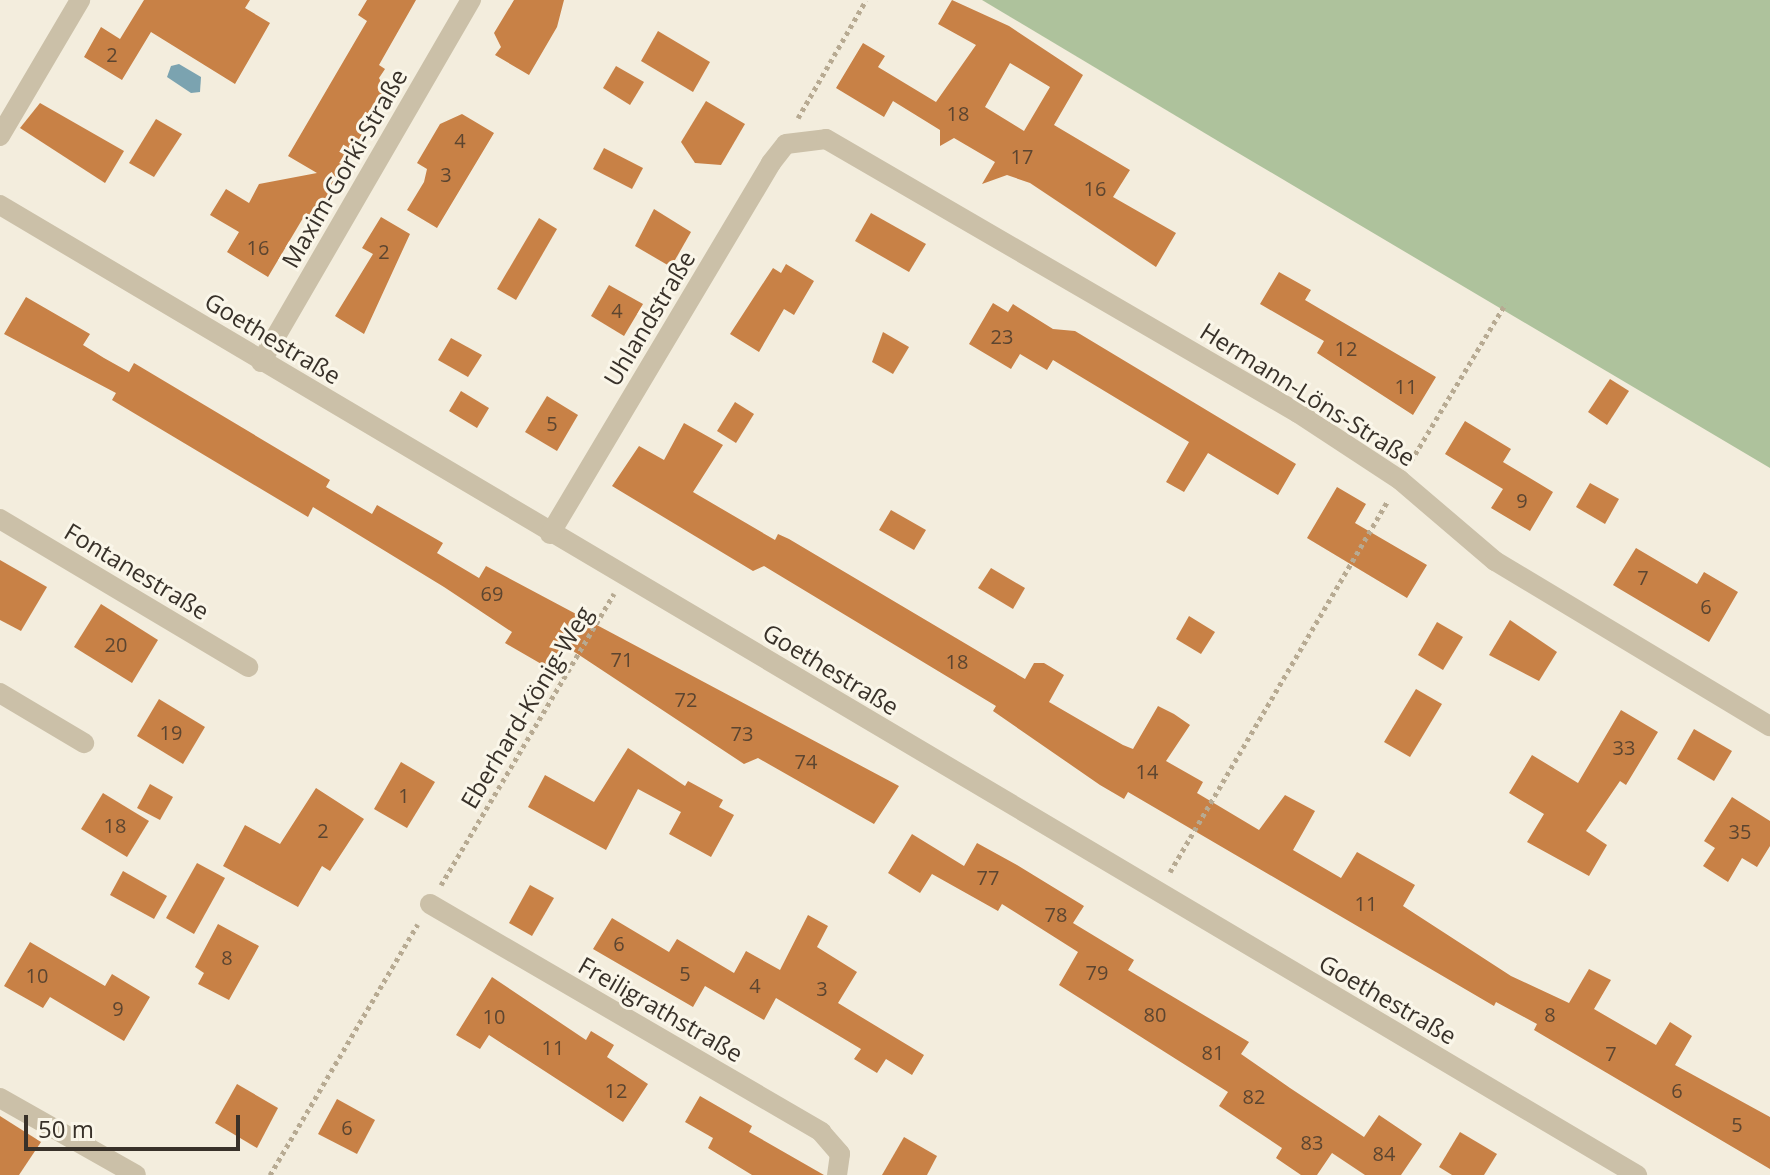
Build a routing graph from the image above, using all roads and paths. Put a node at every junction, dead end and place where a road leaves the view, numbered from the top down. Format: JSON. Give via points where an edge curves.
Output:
{"nodes":[{"id":1,"x":80,"y":0,"type":"edge"},
{"id":2,"x":471,"y":0,"type":"edge"},
{"id":3,"x":866,"y":0,"type":"edge"},
{"id":4,"x":0,"y":136,"type":"edge"},
{"id":5,"x":801,"y":139,"type":"junction"},
{"id":6,"x":0,"y":205,"type":"edge"},
{"id":7,"x":1506,"y":303,"type":"dead end"},
{"id":8,"x":261,"y":362,"type":"junction"},
{"id":9,"x":1400,"y":480,"type":"junction"},
{"id":10,"x":0,"y":519,"type":"edge"},
{"id":11,"x":550,"y":534,"type":"junction"},
{"id":12,"x":625,"y":576,"type":"junction"},
{"id":13,"x":248,"y":667,"type":"dead end"},
{"id":14,"x":0,"y":693,"type":"edge"},
{"id":15,"x":1770,"y":726,"type":"edge"},
{"id":16,"x":84,"y":743,"type":"dead end"},
{"id":17,"x":458,"y":856,"type":"dead end"},
{"id":18,"x":1158,"y":893,"type":"junction"},
{"id":19,"x":430,"y":904,"type":"dead end"},
{"id":20,"x":401,"y":953,"type":"dead end"},
{"id":21,"x":0,"y":1098,"type":"edge"},
{"id":22,"x":136,"y":1175,"type":"edge"},
{"id":23,"x":270,"y":1175,"type":"edge"},
{"id":24,"x":837,"y":1175,"type":"edge"},
{"id":25,"x":1637,"y":1175,"type":"edge"}],
"edges":[{"from":1,"to":4,"type":"street"},
{"from":2,"to":8,"type":"street","name":"Maxim-Gorki-Straße"},
{"from":3,"to":5,"type":"path","via":[[798,118]]},
{"from":5,"to":9,"type":"street","name":"Hermann-Löns-Straße","via":[[843,146]]},
{"from":5,"to":11,"type":"street","name":"Uhlandstraße","via":[[786,144],[771,163]]},
{"from":6,"to":8,"type":"street","name":"Goethestraße"},
{"from":7,"to":9,"type":"path"},
{"from":8,"to":11,"type":"street","name":"Goethestraße"},
{"from":9,"to":15,"type":"street","name":"Hermann-Löns-Straße","via":[[1495,561]]},
{"from":9,"to":18,"type":"path"},
{"from":10,"to":13,"type":"street","name":"Fontanestraße"},
{"from":11,"to":12,"type":"street","name":"Goethestraße"},
{"from":12,"to":17,"type":"path","name":"Eberhard-König-Weg"},
{"from":12,"to":18,"type":"street","name":"Goethestraße"},
{"from":14,"to":16,"type":"street"},
{"from":18,"to":25,"type":"street","name":"Goethestraße"},
{"from":19,"to":24,"type":"street","name":"Freiligrathstraße","via":[[821,1132],[840,1154]]},
{"from":20,"to":23,"type":"path"},
{"from":21,"to":22,"type":"street"}]}
